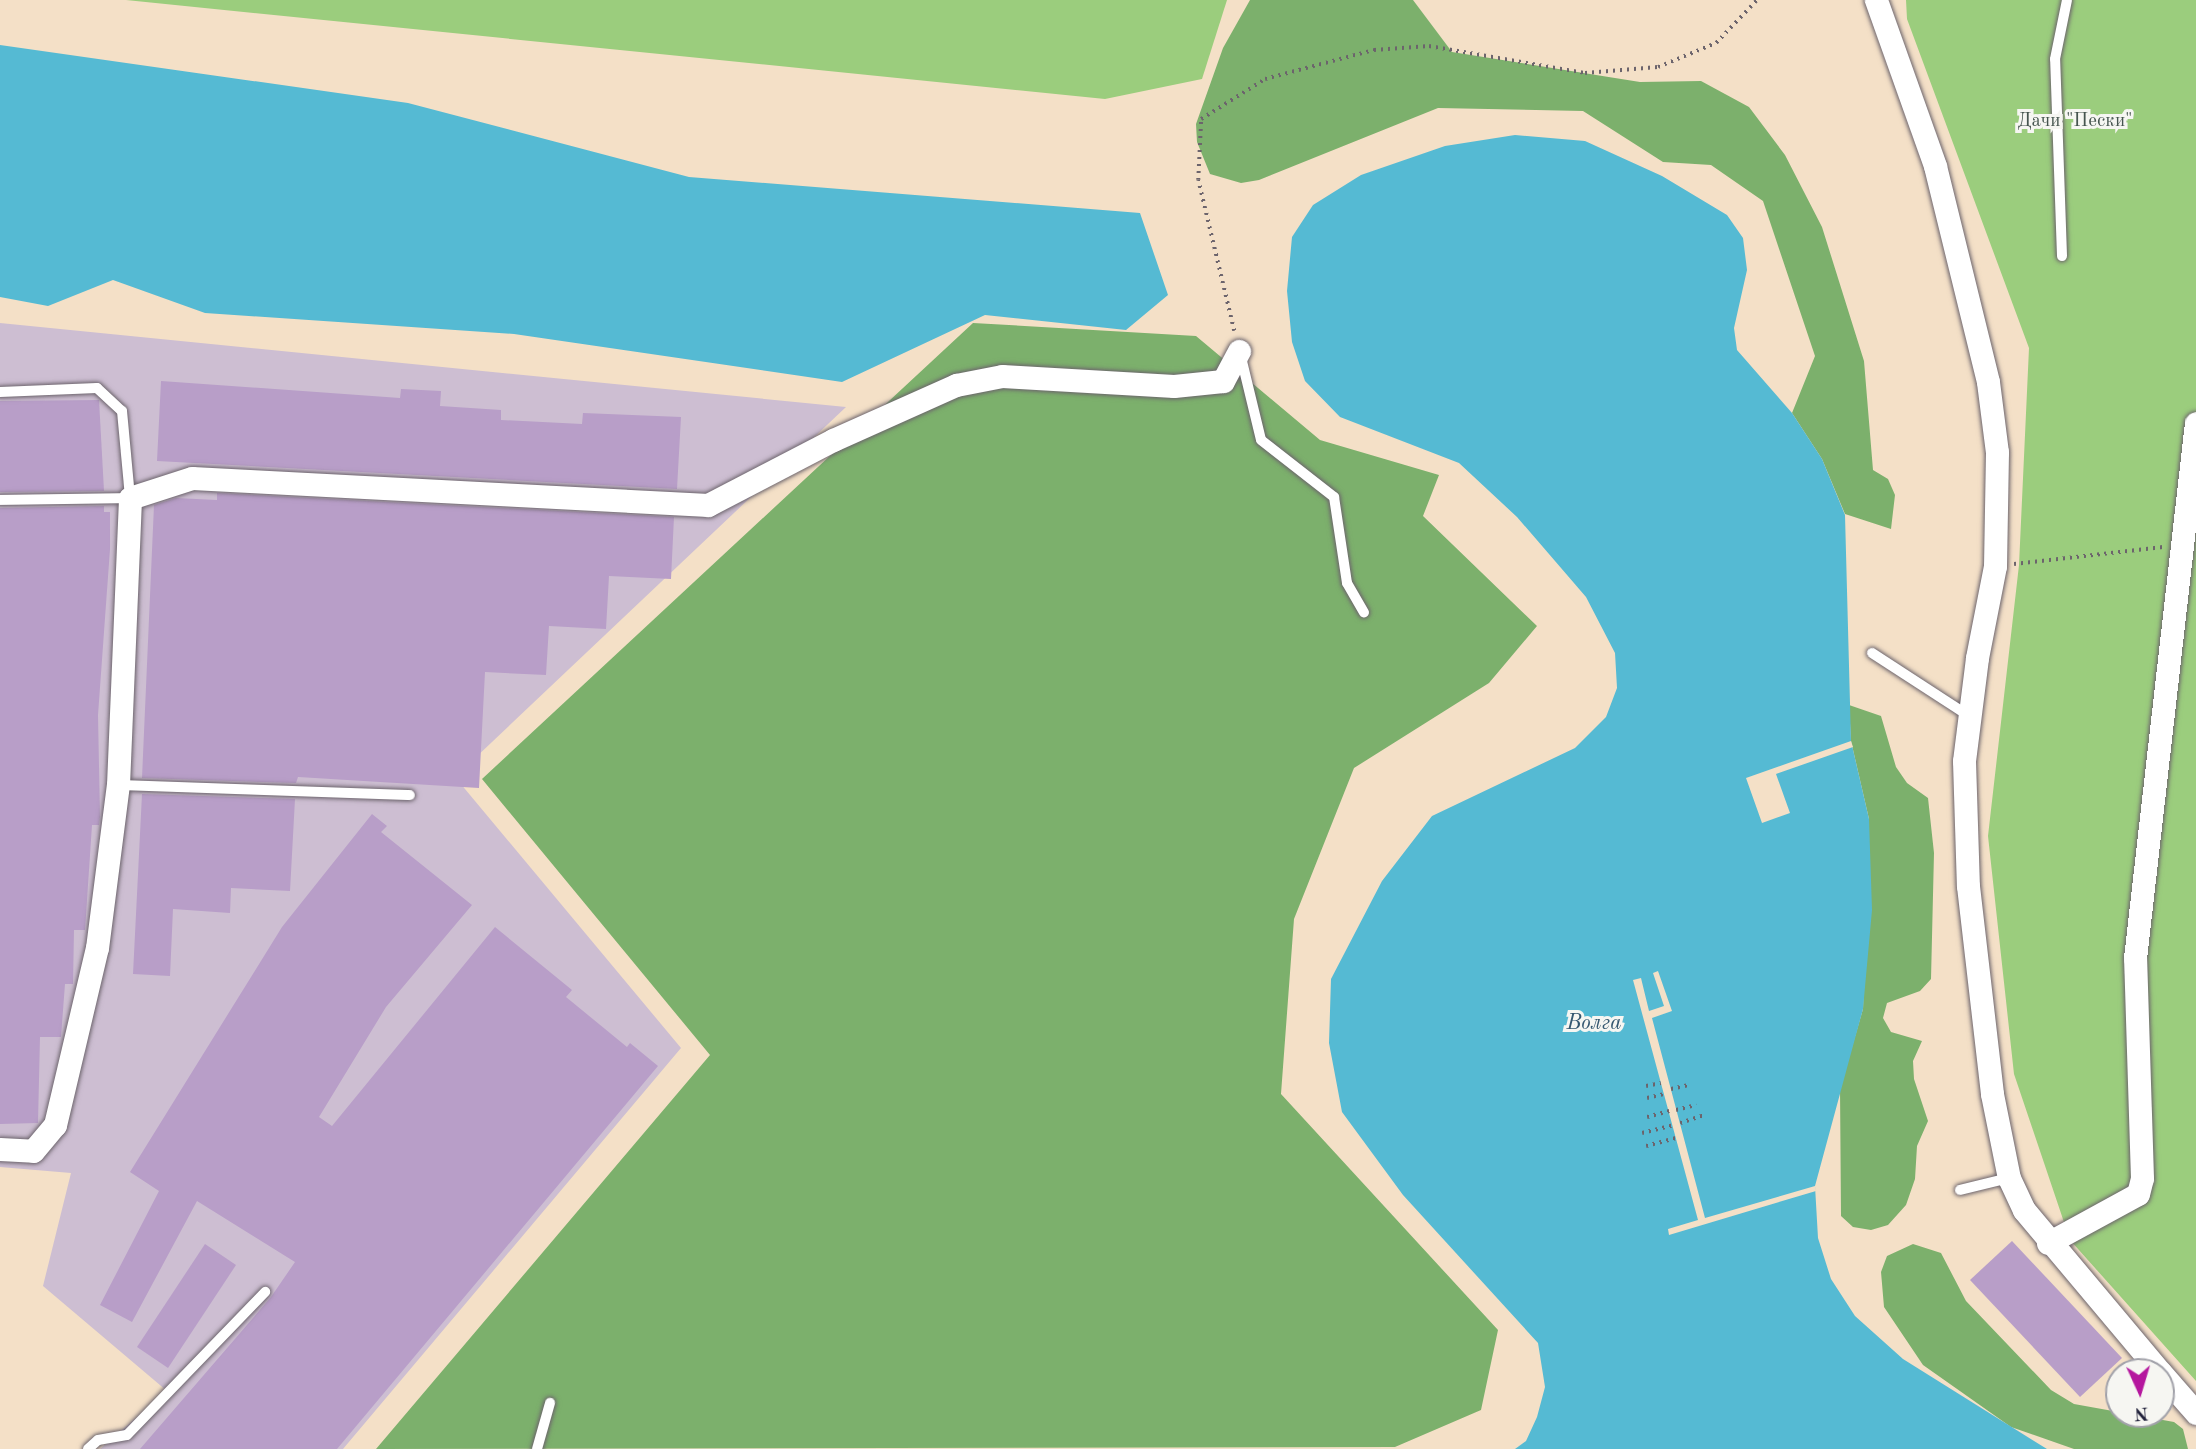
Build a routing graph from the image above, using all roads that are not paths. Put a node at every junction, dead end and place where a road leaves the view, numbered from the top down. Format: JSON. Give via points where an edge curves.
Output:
{"nodes":[{"id":1,"x":1876,"y":0,"type":"edge"},
{"id":2,"x":2067,"y":0,"type":"edge"},
{"id":3,"x":2062,"y":256,"type":"dead end"},
{"id":4,"x":1239,"y":351,"type":"joint"},
{"id":5,"x":0,"y":392,"type":"edge"},
{"id":6,"x":2196,"y":424,"type":"edge"},
{"id":7,"x":130,"y":498,"type":"junction"},
{"id":8,"x":0,"y":500,"type":"edge"},
{"id":9,"x":1364,"y":613,"type":"dead end"},
{"id":10,"x":1872,"y":653,"type":"dead end"},
{"id":11,"x":1970,"y":717,"type":"junction"},
{"id":12,"x":118,"y":785,"type":"junction"},
{"id":13,"x":410,"y":795,"type":"dead end"},
{"id":14,"x":0,"y":1149,"type":"edge"},
{"id":15,"x":2009,"y":1178,"type":"junction"},
{"id":16,"x":1960,"y":1190,"type":"dead end"},
{"id":17,"x":2048,"y":1243,"type":"junction"},
{"id":18,"x":264,"y":1292,"type":"dead end"},
{"id":19,"x":2149,"y":1358,"type":"edge"},
{"id":20,"x":2175,"y":1388,"type":"edge"},
{"id":21,"x":550,"y":1403,"type":"dead end"},
{"id":22,"x":2196,"y":1413,"type":"edge"},
{"id":23,"x":88,"y":1449,"type":"edge"},
{"id":24,"x":537,"y":1449,"type":"edge"}],
"edges":[{"from":1,"to":11,"type":"street","via":[[1935,166],[1988,382],[1997,452],[1995,566]]},
{"from":2,"to":3,"type":"lane","via":[[2055,60]]},
{"from":4,"to":7,"type":"street","via":[[1223,381],[1174,386],[1002,376],[956,385],[833,440],[708,505],[192,478]]},
{"from":4,"to":9,"type":"lane","via":[[1261,440],[1334,496],[1347,583]]},
{"from":5,"to":7,"type":"lane","via":[[97,388],[122,411]]},
{"from":6,"to":17,"type":"street","via":[[2134,958],[2142,1178],[2138,1194]]},
{"from":7,"to":8,"type":"lane"},
{"from":7,"to":12,"type":"street"},
{"from":10,"to":11,"type":"lane"},
{"from":11,"to":15,"type":"street","via":[[1964,761],[1968,886],[1992,1094]]},
{"from":12,"to":13,"type":"lane"},
{"from":12,"to":14,"type":"street","via":[[97,948],[55,1125],[33,1151]]},
{"from":15,"to":16,"type":"lane"},
{"from":15,"to":17,"type":"street","via":[[2024,1210]]},
{"from":17,"to":19,"type":"street"},
{"from":18,"to":23,"type":"lane","via":[[127,1435],[98,1440]]},
{"from":20,"to":22,"type":"street"},
{"from":21,"to":24,"type":"lane"}]}
